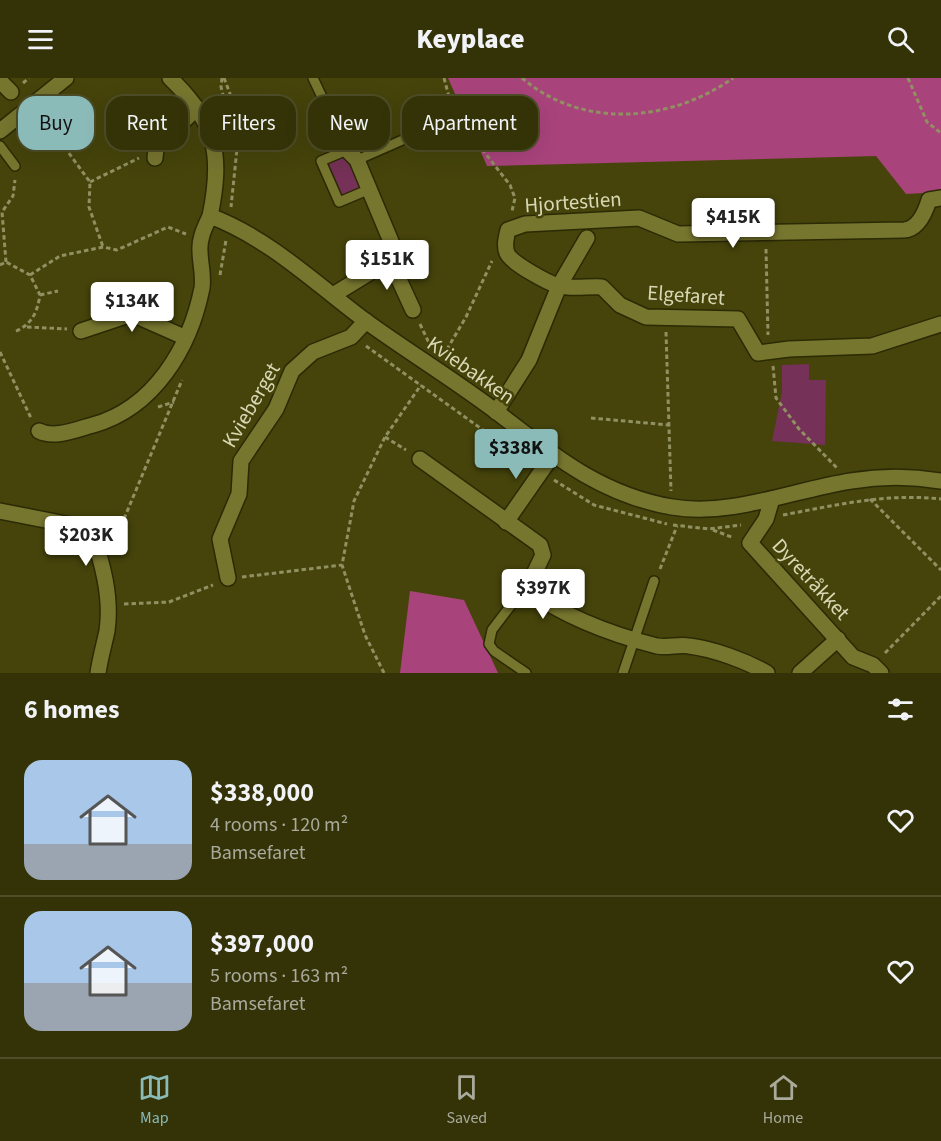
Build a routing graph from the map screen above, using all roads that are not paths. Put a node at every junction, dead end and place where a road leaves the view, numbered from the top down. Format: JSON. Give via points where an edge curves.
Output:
{"nodes":[{"id":1,"x":66,"y":78,"type":"edge"},
{"id":2,"x":170,"y":78,"type":"edge"},
{"id":3,"x":313,"y":78,"type":"edge"},
{"id":4,"x":0,"y":81,"type":"edge"},
{"id":5,"x":11,"y":92,"type":"dead end"},
{"id":6,"x":197,"y":108,"type":"junction"},
{"id":7,"x":0,"y":131,"type":"edge"},
{"id":8,"x":402,"y":138,"type":"edge"},
{"id":9,"x":0,"y":146,"type":"edge"},
{"id":10,"x":352,"y":155,"type":"junction"},
{"id":11,"x":149,"y":157,"type":"road end"},
{"id":12,"x":15,"y":166,"type":"dead end"},
{"id":13,"x":370,"y":189,"type":"junction"},
{"id":14,"x":941,"y":198,"type":"edge"},
{"id":15,"x":210,"y":216,"type":"junction"},
{"id":16,"x":587,"y":238,"type":"dead end"},
{"id":17,"x":390,"y":260,"type":"junction"},
{"id":18,"x":511,"y":260,"type":"joint"},
{"id":19,"x":559,"y":286,"type":"junction"},
{"id":20,"x":333,"y":295,"type":"junction"},
{"id":21,"x":413,"y":310,"type":"road end"},
{"id":22,"x":366,"y":321,"type":"junction"},
{"id":23,"x":941,"y":324,"type":"edge"},
{"id":24,"x":81,"y":331,"type":"road end"},
{"id":25,"x":184,"y":337,"type":"junction"},
{"id":26,"x":496,"y":412,"type":"junction"},
{"id":27,"x":39,"y":431,"type":"road end"},
{"id":28,"x":552,"y":456,"type":"junction"},
{"id":29,"x":420,"y":459,"type":"road end"},
{"id":30,"x":941,"y":481,"type":"edge"},
{"id":31,"x":772,"y":499,"type":"junction"},
{"id":32,"x":0,"y":511,"type":"edge"},
{"id":33,"x":507,"y":522,"type":"junction"},
{"id":34,"x":228,"y":578,"type":"dead end"},
{"id":35,"x":654,"y":581,"type":"road end"},
{"id":36,"x":524,"y":588,"type":"junction"},
{"id":37,"x":634,"y":639,"type":"junction"},
{"id":38,"x":838,"y":639,"type":"junction"},
{"id":39,"x":877,"y":669,"type":"edge"},
{"id":40,"x":98,"y":673,"type":"edge"},
{"id":41,"x":526,"y":673,"type":"edge"},
{"id":42,"x":623,"y":673,"type":"edge"},
{"id":43,"x":767,"y":673,"type":"edge"},
{"id":44,"x":801,"y":673,"type":"edge"}],
"edges":[{"from":1,"to":7,"type":"street"},
{"from":2,"to":6,"type":"street"},
{"from":3,"to":10,"type":"lane"},
{"from":4,"to":5,"type":"street"},
{"from":6,"to":11,"type":"street"},
{"from":6,"to":15,"type":"street","via":[[213,136],[217,157]]},
{"from":8,"to":10,"type":"lane"},
{"from":9,"to":12,"type":"lane"},
{"from":10,"to":13,"type":"street"},
{"from":10,"to":13,"type":"lane","via":[[321,161],[339,202]]},
{"from":13,"to":17,"type":"street","via":[[395,245]]},
{"from":14,"to":18,"type":"street","name":"Hjortestien","via":[[929,200],[911,230],[678,234],[639,218],[537,223],[508,230],[506,252]]},
{"from":15,"to":20,"type":"street","name":"Kviebakken","via":[[242,228]]},
{"from":15,"to":25,"type":"street","via":[[201,239],[202,286]]},
{"from":16,"to":19,"type":"street"},
{"from":17,"to":20,"type":"street"},
{"from":17,"to":21,"type":"street"},
{"from":18,"to":19,"type":"street","name":"Elgefaret"},
{"from":19,"to":23,"type":"street","name":"Elgefaret","via":[[602,286],[620,305],[646,317],[738,319],[756,351],[872,345]]},
{"from":19,"to":26,"type":"street","via":[[529,360]]},
{"from":20,"to":22,"type":"street","name":"Kviebakken"},
{"from":22,"to":26,"type":"street","name":"Kviebakken"},
{"from":22,"to":34,"type":"street","name":"Kvieberget","via":[[351,337],[314,352],[292,371],[276,409],[241,461],[239,494],[219,539]]},
{"from":24,"to":25,"type":"street","via":[[132,314]]},
{"from":25,"to":27,"type":"street","via":[[153,390],[122,415],[58,434]]},
{"from":26,"to":28,"type":"street","name":"Kviebakken"},
{"from":28,"to":31,"type":"street","name":"Kviebakken","via":[[620,491],[672,507],[705,508]]},
{"from":28,"to":33,"type":"street"},
{"from":29,"to":33,"type":"street"},
{"from":30,"to":31,"type":"street","name":"Kviebakken","via":[[900,476],[849,481]]},
{"from":31,"to":38,"type":"street","name":"Dyretråkket","via":[[766,519],[750,543]]},
{"from":32,"to":40,"type":"street","via":[[91,529],[108,605]]},
{"from":33,"to":36,"type":"street","via":[[540,545],[543,555]]},
{"from":35,"to":37,"type":"lane"},
{"from":36,"to":37,"type":"street","via":[[574,619]]},
{"from":36,"to":41,"type":"lane","via":[[492,630],[489,644]]},
{"from":37,"to":42,"type":"lane"},
{"from":37,"to":43,"type":"street","via":[[660,646],[688,645]]},
{"from":38,"to":39,"type":"street","name":"Dyretråkket","via":[[853,657]]},
{"from":38,"to":44,"type":"street"}]}
